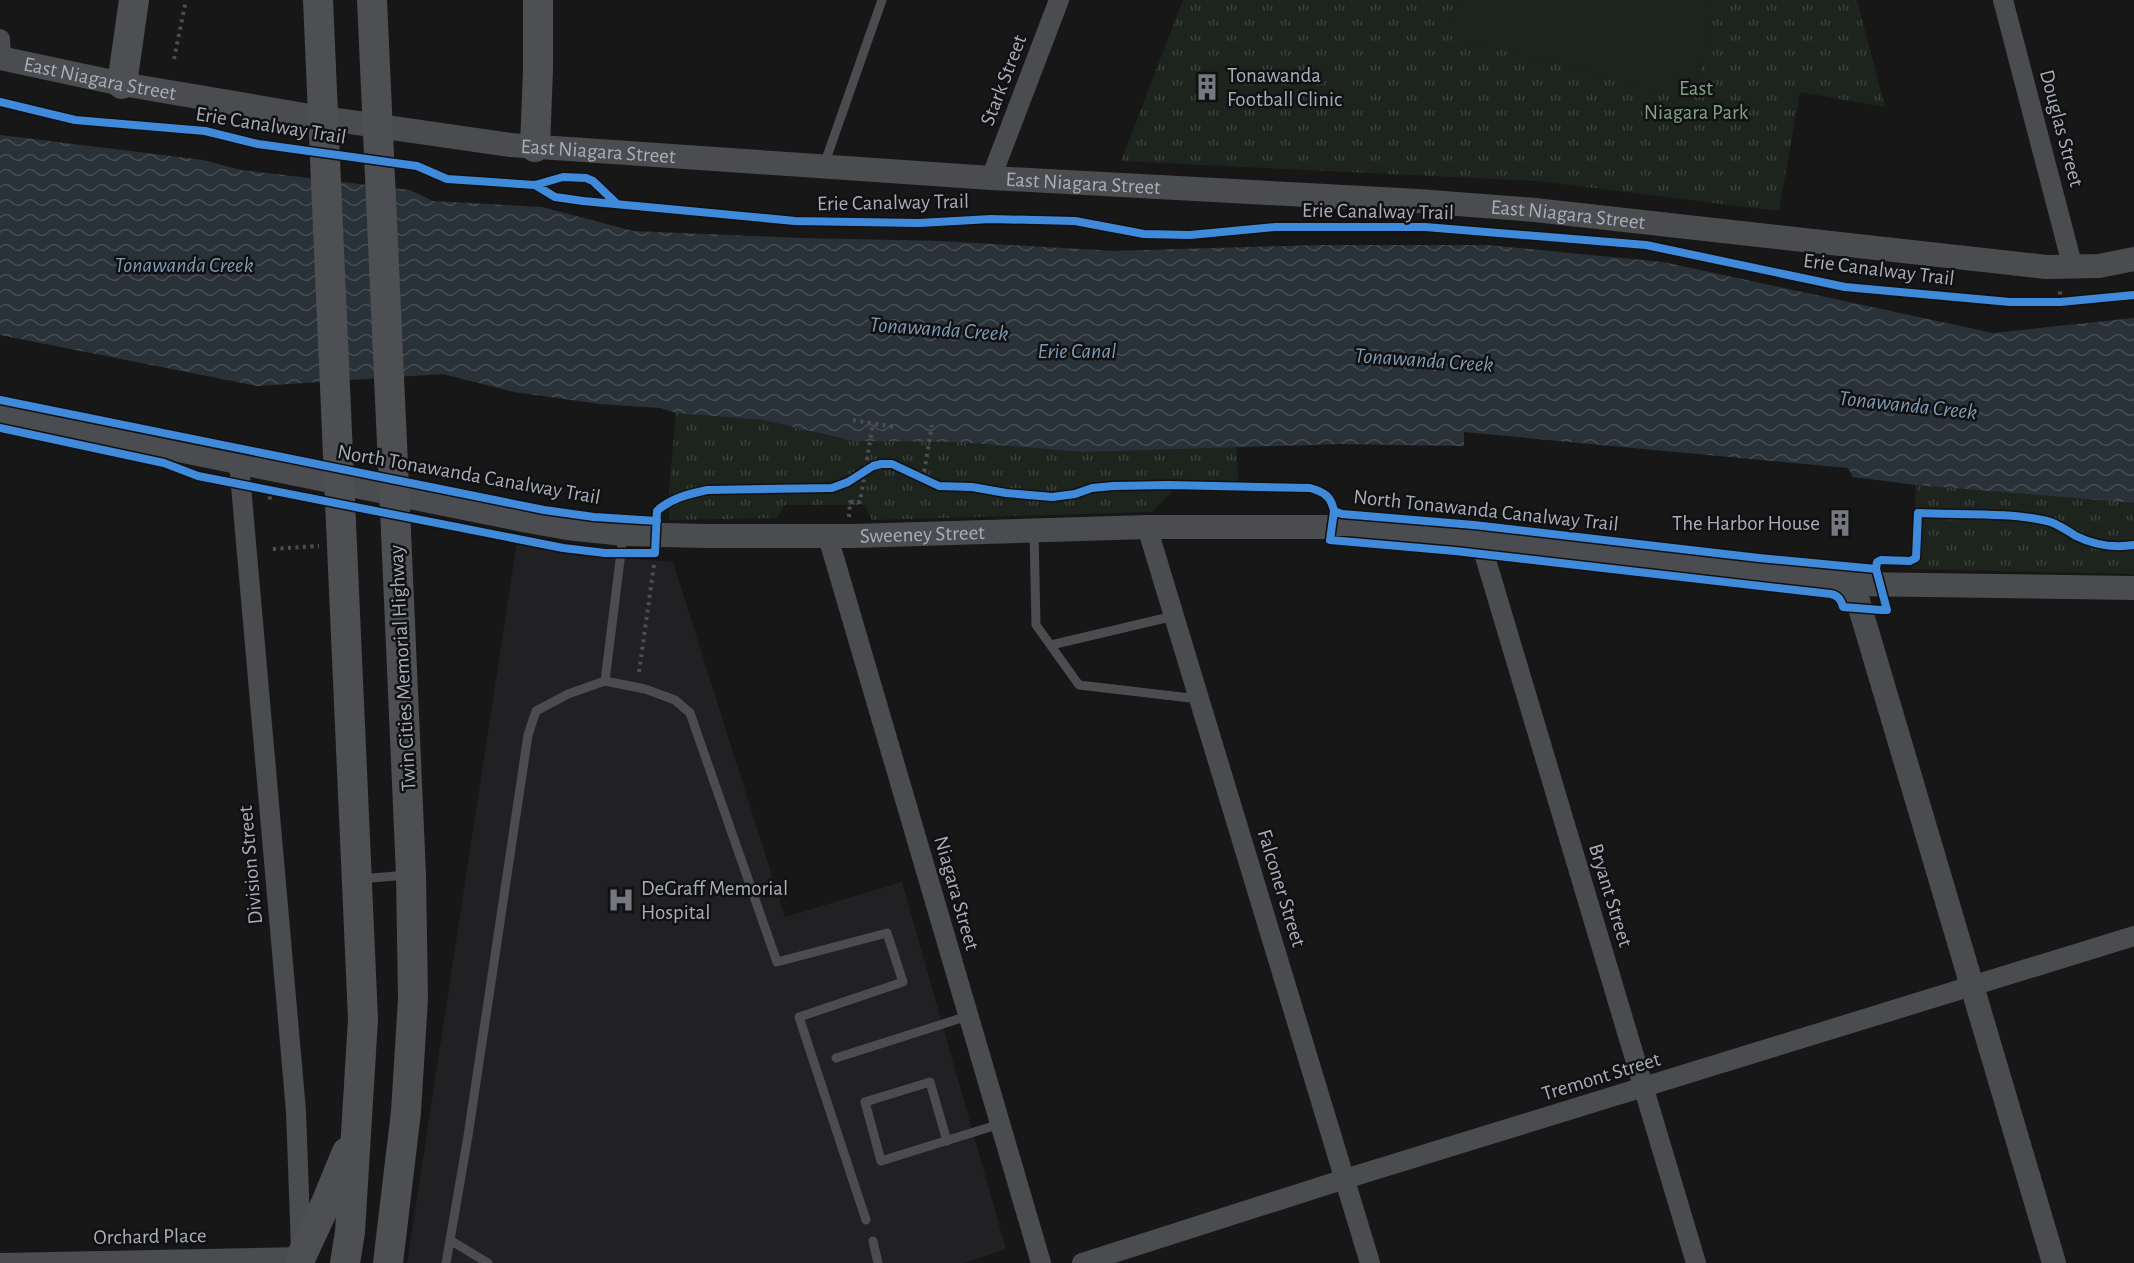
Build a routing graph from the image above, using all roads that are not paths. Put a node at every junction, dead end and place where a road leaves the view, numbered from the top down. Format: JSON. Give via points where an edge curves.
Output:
{"nodes":[{"id":1,"x":134,"y":0,"type":"edge"},
{"id":2,"x":318,"y":0,"type":"edge"},
{"id":3,"x":372,"y":0,"type":"edge"},
{"id":4,"x":538,"y":0,"type":"edge"},
{"id":5,"x":882,"y":0,"type":"edge"},
{"id":6,"x":1059,"y":0,"type":"edge"},
{"id":7,"x":2003,"y":0,"type":"edge"},
{"id":8,"x":0,"y":52,"type":"edge"},
{"id":9,"x":122,"y":84,"type":"junction"},
{"id":10,"x":534,"y":147,"type":"junction"},
{"id":11,"x":823,"y":166,"type":"junction"},
{"id":12,"x":991,"y":178,"type":"junction"},
{"id":13,"x":2134,"y":259,"type":"edge"},
{"id":14,"x":2073,"y":268,"type":"junction"},
{"id":15,"x":0,"y":414,"type":"edge"},
{"id":16,"x":240,"y":473,"type":"junction"},
{"id":17,"x":1147,"y":527,"type":"junction"},
{"id":18,"x":1034,"y":530,"type":"junction"},
{"id":19,"x":624,"y":534,"type":"junction"},
{"id":20,"x":828,"y":537,"type":"junction"},
{"id":21,"x":1480,"y":540,"type":"junction"},
{"id":22,"x":1853,"y":584,"type":"junction"},
{"id":23,"x":2134,"y":588,"type":"edge"},
{"id":24,"x":1174,"y":615,"type":"junction"},
{"id":25,"x":1051,"y":645,"type":"junction"},
{"id":26,"x":605,"y":681,"type":"junction"},
{"id":27,"x":1199,"y":699,"type":"junction"},
{"id":28,"x":411,"y":875,"type":"junction"},
{"id":29,"x":357,"y":879,"type":"junction"},
{"id":30,"x":2134,"y":936,"type":"edge"},
{"id":31,"x":1972,"y":986,"type":"junction"},
{"id":32,"x":968,"y":1016,"type":"junction"},
{"id":33,"x":836,"y":1058,"type":"dead end"},
{"id":34,"x":1643,"y":1088,"type":"junction"},
{"id":35,"x":357,"y":1124,"type":"junction"},
{"id":36,"x":1000,"y":1124,"type":"junction"},
{"id":37,"x":947,"y":1141,"type":"junction"},
{"id":38,"x":1345,"y":1179,"type":"junction"},
{"id":39,"x":866,"y":1220,"type":"dead end"},
{"id":40,"x":450,"y":1240,"type":"junction"},
{"id":41,"x":873,"y":1241,"type":"dead end"},
{"id":42,"x":300,"y":1260,"type":"edge"},
{"id":43,"x":0,"y":1263,"type":"edge"},
{"id":44,"x":345,"y":1263,"type":"edge"},
{"id":45,"x":387,"y":1263,"type":"edge"},
{"id":46,"x":446,"y":1263,"type":"edge"},
{"id":47,"x":489,"y":1263,"type":"edge"},
{"id":48,"x":879,"y":1263,"type":"edge"},
{"id":49,"x":1041,"y":1263,"type":"edge"},
{"id":50,"x":1082,"y":1263,"type":"edge"},
{"id":51,"x":1370,"y":1263,"type":"edge"},
{"id":52,"x":1696,"y":1263,"type":"edge"},
{"id":53,"x":2054,"y":1263,"type":"edge"}],
"edges":[{"from":1,"to":9,"type":"main road"},
{"from":2,"to":29,"type":"main road","bridge":true},
{"from":3,"to":28,"type":"main road","name":"Twin Cities Memorial Highway","bridge":true},
{"from":4,"to":10,"type":"main road"},
{"from":5,"to":11,"type":"lane"},
{"from":6,"to":12,"type":"street","name":"Stark Street"},
{"from":7,"to":14,"type":"street","name":"Douglas Street"},
{"from":8,"to":9,"type":"street","name":"East Niagara Street"},
{"from":9,"to":10,"type":"street","name":"East Niagara Street","via":[[316,117]]},
{"from":10,"to":11,"type":"street","name":"East Niagara Street"},
{"from":11,"to":12,"type":"street","name":"East Niagara Street"},
{"from":12,"to":14,"type":"street","name":"East Niagara Street","via":[[1535,210]]},
{"from":13,"to":14,"type":"street","name":"East Niagara Street"},
{"from":15,"to":16,"type":"street","name":"Sweeney Street"},
{"from":16,"to":19,"type":"street","name":"Sweeney Street"},
{"from":16,"to":42,"type":"street","name":"Division Street","via":[[296,1111]]},
{"from":17,"to":18,"type":"street","name":"Sweeney Street"},
{"from":17,"to":21,"type":"street","name":"Sweeney Street","via":[[1331,527]]},
{"from":17,"to":24,"type":"street","name":"Falconer Street"},
{"from":18,"to":20,"type":"street","name":"Sweeney Street"},
{"from":18,"to":25,"type":"lane","via":[[1036,625]]},
{"from":19,"to":20,"type":"street","name":"Sweeney Street"},
{"from":19,"to":26,"type":"lane"},
{"from":20,"to":32,"type":"street","name":"Niagara Street"},
{"from":21,"to":22,"type":"street","name":"Sweeney Street"},
{"from":21,"to":34,"type":"street","name":"Bryant Street"},
{"from":22,"to":23,"type":"street","name":"Sweeney Street"},
{"from":22,"to":31,"type":"street"},
{"from":24,"to":25,"type":"lane"},
{"from":24,"to":27,"type":"street","name":"Falconer Street"},
{"from":25,"to":27,"type":"lane","via":[[1078,685]]},
{"from":26,"to":39,"type":"lane","via":[[675,700],[690,713],[777,962],[888,933],[903,982],[800,1017]]},
{"from":26,"to":40,"type":"lane","via":[[536,711],[528,735]]},
{"from":27,"to":38,"type":"street","name":"Falconer Street"},
{"from":28,"to":29,"type":"lane"},
{"from":28,"to":45,"type":"main road","name":"Twin Cities Memorial Highway","via":[[411,1060]]},
{"from":29,"to":35,"type":"main road","via":[[363,1019]]},
{"from":30,"to":31,"type":"street","name":"Tremont Street"},
{"from":31,"to":34,"type":"street","name":"Tremont Street"},
{"from":31,"to":53,"type":"street"},
{"from":32,"to":33,"type":"lane"},
{"from":32,"to":36,"type":"street","name":"Niagara Street"},
{"from":34,"to":38,"type":"street","name":"Tremont Street"},
{"from":34,"to":52,"type":"street","name":"Bryant Street"},
{"from":35,"to":42,"type":"main road"},
{"from":35,"to":44,"type":"main road"},
{"from":36,"to":37,"type":"lane"},
{"from":36,"to":49,"type":"street","name":"Niagara Street"},
{"from":37,"to":37,"type":"lane","via":[[881,1161],[865,1102],[930,1082]]},
{"from":38,"to":50,"type":"street","name":"Tremont Street"},
{"from":38,"to":51,"type":"street","name":"Falconer Street"},
{"from":40,"to":46,"type":"lane"},
{"from":40,"to":47,"type":"lane"},
{"from":41,"to":48,"type":"lane"},
{"from":42,"to":43,"type":"street","name":"Orchard Place"}]}
